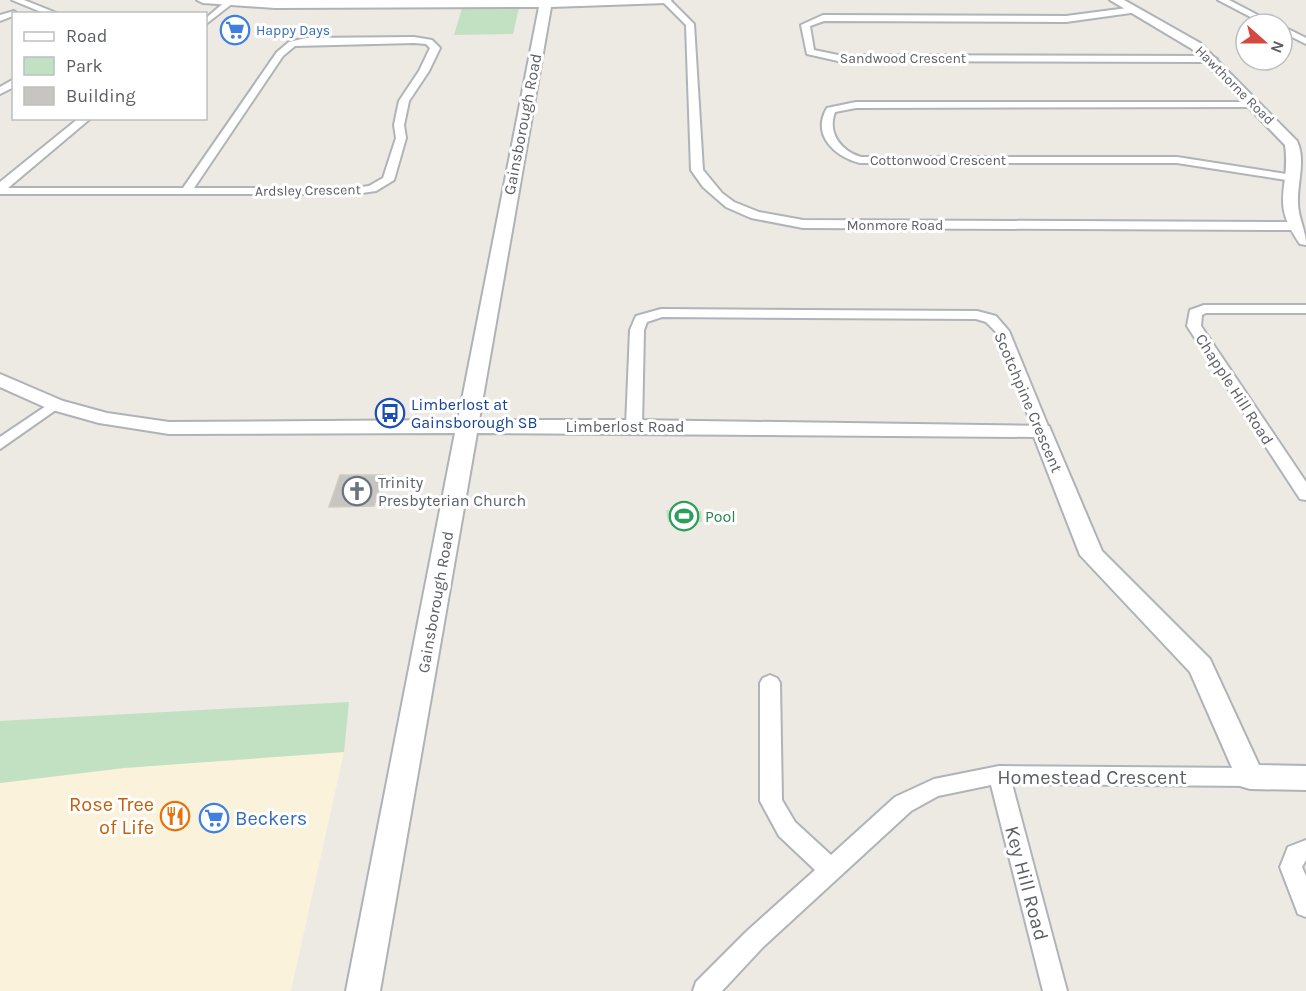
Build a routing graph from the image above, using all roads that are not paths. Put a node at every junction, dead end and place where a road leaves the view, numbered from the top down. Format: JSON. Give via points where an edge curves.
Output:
{"nodes":[{"id":1,"x":16,"y":0,"type":"edge"},
{"id":2,"x":203,"y":0,"type":"edge"},
{"id":3,"x":665,"y":0,"type":"edge"},
{"id":4,"x":1116,"y":0,"type":"edge"},
{"id":5,"x":1222,"y":0,"type":"edge"},
{"id":6,"x":545,"y":1,"type":"edge"},
{"id":7,"x":454,"y":2,"type":"edge"},
{"id":8,"x":229,"y":3,"type":"junction"},
{"id":9,"x":37,"y":7,"type":"junction"},
{"id":10,"x":1135,"y":10,"type":"junction"},
{"id":11,"x":21,"y":12,"type":"edge"},
{"id":12,"x":50,"y":12,"type":"edge"},
{"id":13,"x":1246,"y":12,"type":"edge"},
{"id":14,"x":207,"y":21,"type":"edge"},
{"id":15,"x":1212,"y":59,"type":"junction"},
{"id":16,"x":1256,"y":105,"type":"junction"},
{"id":17,"x":84,"y":120,"type":"edge"},
{"id":18,"x":1293,"y":178,"type":"junction"},
{"id":19,"x":0,"y":189,"type":"edge"},
{"id":20,"x":186,"y":191,"type":"junction"},
{"id":21,"x":1294,"y":226,"type":"junction"},
{"id":22,"x":1306,"y":240,"type":"edge"},
{"id":23,"x":1306,"y":309,"type":"edge"},
{"id":24,"x":0,"y":380,"type":"edge"},
{"id":25,"x":54,"y":404,"type":"junction"},
{"id":26,"x":634,"y":426,"type":"junction"},
{"id":27,"x":465,"y":427,"type":"junction"},
{"id":28,"x":1042,"y":431,"type":"junction"},
{"id":29,"x":0,"y":444,"type":"edge"},
{"id":30,"x":1306,"y":495,"type":"edge"},
{"id":31,"x":770,"y":683,"type":"dead end"},
{"id":32,"x":999,"y":775,"type":"junction"},
{"id":33,"x":1250,"y":777,"type":"junction"},
{"id":34,"x":1306,"y":778,"type":"edge"},
{"id":35,"x":1306,"y":850,"type":"edge"},
{"id":36,"x":830,"y":869,"type":"junction"},
{"id":37,"x":1306,"y":906,"type":"edge"},
{"id":38,"x":363,"y":991,"type":"edge"},
{"id":39,"x":705,"y":991,"type":"edge"},
{"id":40,"x":1055,"y":991,"type":"edge"}],
"edges":[{"from":1,"to":9,"type":"street"},
{"from":2,"to":8,"type":"street"},
{"from":3,"to":6,"type":"street"},
{"from":3,"to":21,"type":"street","name":"Monmore Road","via":[[690,24],[697,170],[709,190],[748,213],[813,225]]},
{"from":4,"to":10,"type":"street","name":"Hawthorne Road"},
{"from":5,"to":13,"type":"street"},
{"from":6,"to":7,"type":"street"},
{"from":6,"to":27,"type":"street","name":"Gainsborough Road"},
{"from":7,"to":8,"type":"street"},
{"from":8,"to":14,"type":"street"},
{"from":9,"to":11,"type":"street"},
{"from":9,"to":12,"type":"street"},
{"from":10,"to":15,"type":"street","name":"Hawthorne Road","via":[[1196,45]]},
{"from":10,"to":15,"type":"street","name":"Sandwood Crescent","via":[[1066,19],[823,18],[805,25],[810,52],[837,58]]},
{"from":15,"to":16,"type":"street","name":"Hawthorne Road"},
{"from":16,"to":18,"type":"street","name":"Hawthorne Road","via":[[1292,144],[1296,161]]},
{"from":16,"to":18,"type":"street","name":"Cottonwood Crescent","via":[[856,105],[831,110],[827,125],[835,147],[860,160],[1177,160]]},
{"from":17,"to":19,"type":"street"},
{"from":18,"to":21,"type":"street","name":"Hawthorne Road","via":[[1288,209]]},
{"from":19,"to":20,"type":"street","name":"Ardsley Crescent"},
{"from":20,"to":20,"type":"street","name":"Ardsley Crescent","via":[[280,54],[292,44],[414,40],[429,42],[435,48],[404,102],[400,138],[388,180],[372,189],[355,191]]},
{"from":21,"to":22,"type":"street"},
{"from":23,"to":30,"type":"street","name":"Chapple Hill Road","via":[[1204,309],[1195,314],[1194,326]]},
{"from":24,"to":25,"type":"street","name":"Limberlost Road"},
{"from":25,"to":27,"type":"street","name":"Limberlost Road","via":[[105,420],[169,428]]},
{"from":25,"to":29,"type":"street"},
{"from":26,"to":27,"type":"street","name":"Limberlost Road"},
{"from":26,"to":28,"type":"street","name":"Limberlost Road"},
{"from":26,"to":28,"type":"street","name":"Scotchpine Crescent","via":[[636,330],[641,319],[661,313],[977,315],[991,319],[1002,331]]},
{"from":27,"to":38,"type":"street","name":"Gainsborough Road"},
{"from":28,"to":33,"type":"street","name":"Scotchpine Crescent","via":[[1092,555],[1201,666]]},
{"from":31,"to":36,"type":"street","via":[[771,801],[787,829]]},
{"from":32,"to":33,"type":"street","name":"Homestead Crescent"},
{"from":32,"to":36,"type":"street","name":"Homestead Crescent","via":[[944,785],[903,804]]},
{"from":32,"to":40,"type":"street","name":"Key Hill Road"},
{"from":33,"to":34,"type":"street","name":"Homestead Crescent"},
{"from":35,"to":37,"type":"street","via":[[1296,855],[1292,867]]},
{"from":36,"to":39,"type":"street","name":"Homestead Crescent"}]}
